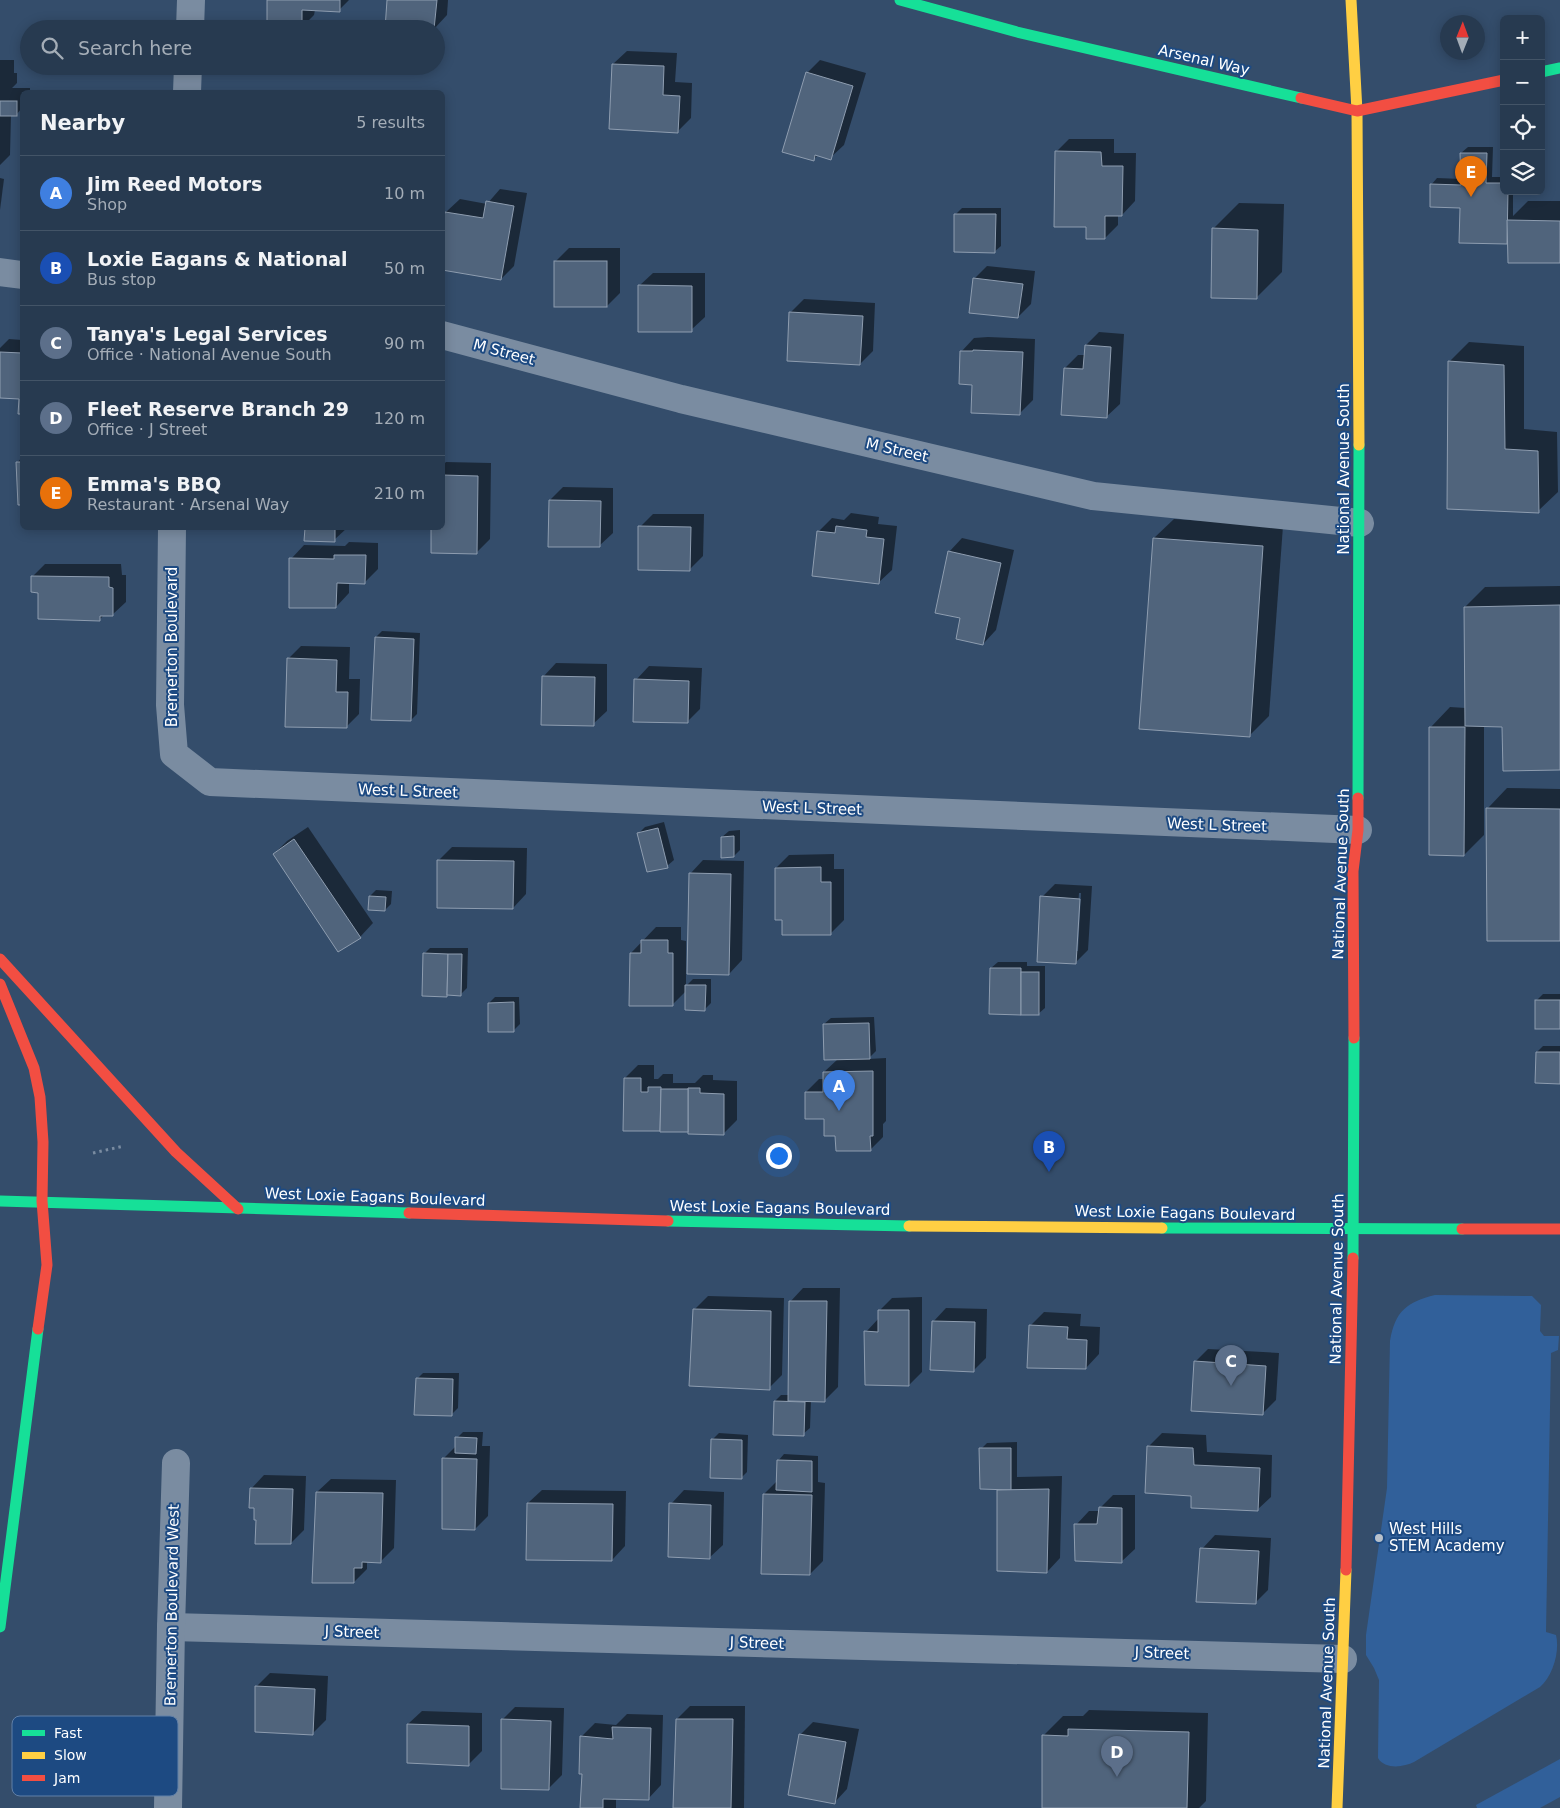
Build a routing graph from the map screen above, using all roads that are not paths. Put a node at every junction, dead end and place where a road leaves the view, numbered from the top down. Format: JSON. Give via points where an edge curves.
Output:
{"nodes":[{"id":1,"x":191,"y":0,"type":"edge"},
{"id":2,"x":900,"y":0,"type":"edge"},
{"id":3,"x":1351,"y":0,"type":"edge"},
{"id":4,"x":190,"y":20,"type":"edge"},
{"id":5,"x":1560,"y":68,"type":"edge"},
{"id":6,"x":1545,"y":71,"type":"edge"},
{"id":7,"x":188,"y":75,"type":"edge"},
{"id":8,"x":1500,"y":81,"type":"edge"},
{"id":9,"x":187,"y":90,"type":"edge"},
{"id":10,"x":1357,"y":111,"type":"junction"},
{"id":11,"x":0,"y":272,"type":"edge"},
{"id":12,"x":20,"y":275,"type":"edge"},
{"id":13,"x":445,"y":336,"type":"edge"},
{"id":14,"x":1360,"y":523,"type":"junction"},
{"id":15,"x":172,"y":530,"type":"edge"},
{"id":16,"x":266,"y":785,"type":"joint"},
{"id":17,"x":1358,"y":830,"type":"junction"},
{"id":18,"x":0,"y":959,"type":"edge"},
{"id":19,"x":0,"y":984,"type":"edge"},
{"id":20,"x":0,"y":1201,"type":"edge"},
{"id":21,"x":42,"y":1201,"type":"junction"},
{"id":22,"x":238,"y":1208,"type":"junction"},
{"id":23,"x":1353,"y":1229,"type":"junction"},
{"id":24,"x":1560,"y":1229,"type":"edge"},
{"id":25,"x":176,"y":1462,"type":"dead end"},
{"id":26,"x":0,"y":1627,"type":"edge"},
{"id":27,"x":171,"y":1627,"type":"junction"},
{"id":28,"x":1343,"y":1659,"type":"junction"},
{"id":29,"x":170,"y":1716,"type":"edge"},
{"id":30,"x":1337,"y":1808,"type":"edge"}],
"edges":[{"from":1,"to":4,"type":"street"},
{"from":2,"to":10,"type":"main road","name":"Arsenal Way","via":[[1017,32]]},
{"from":3,"to":10,"type":"main road","name":"National Avenue South"},
{"from":5,"to":6,"type":"main road"},
{"from":7,"to":9,"type":"street"},
{"from":8,"to":10,"type":"main road","name":"Arsenal Way"},
{"from":10,"to":14,"type":"main road","name":"National Avenue South"},
{"from":11,"to":12,"type":"street"},
{"from":13,"to":14,"type":"street","name":"M Street","via":[[681,399],[1093,496]]},
{"from":14,"to":17,"type":"main road","name":"National Avenue South"},
{"from":15,"to":16,"type":"street","name":"Bremerton Boulevard","via":[[170,706],[174,754],[210,782]]},
{"from":16,"to":17,"type":"street","name":"West L Street"},
{"from":17,"to":23,"type":"main road","name":"National Avenue South","via":[[1353,871]]},
{"from":18,"to":22,"type":"main road","via":[[176,1152]]},
{"from":19,"to":21,"type":"main road","via":[[25,1042],[40,1097]]},
{"from":20,"to":21,"type":"main road","name":"West Loxie Eagans Boulevard"},
{"from":21,"to":22,"type":"main road","name":"West Loxie Eagans Boulevard"},
{"from":21,"to":26,"type":"main road","via":[[47,1265]]},
{"from":22,"to":23,"type":"main road","name":"West Loxie Eagans Boulevard","via":[[808,1225]]},
{"from":23,"to":24,"type":"main road","name":"West Loxie Eagans Boulevard"},
{"from":23,"to":28,"type":"main road","name":"National Avenue South"},
{"from":25,"to":27,"type":"street","name":"Bremerton Boulevard West"},
{"from":27,"to":28,"type":"street","name":"J Street"},
{"from":27,"to":29,"type":"street","name":"Bremerton Boulevard West"},
{"from":28,"to":30,"type":"main road","name":"National Avenue South"}]}
